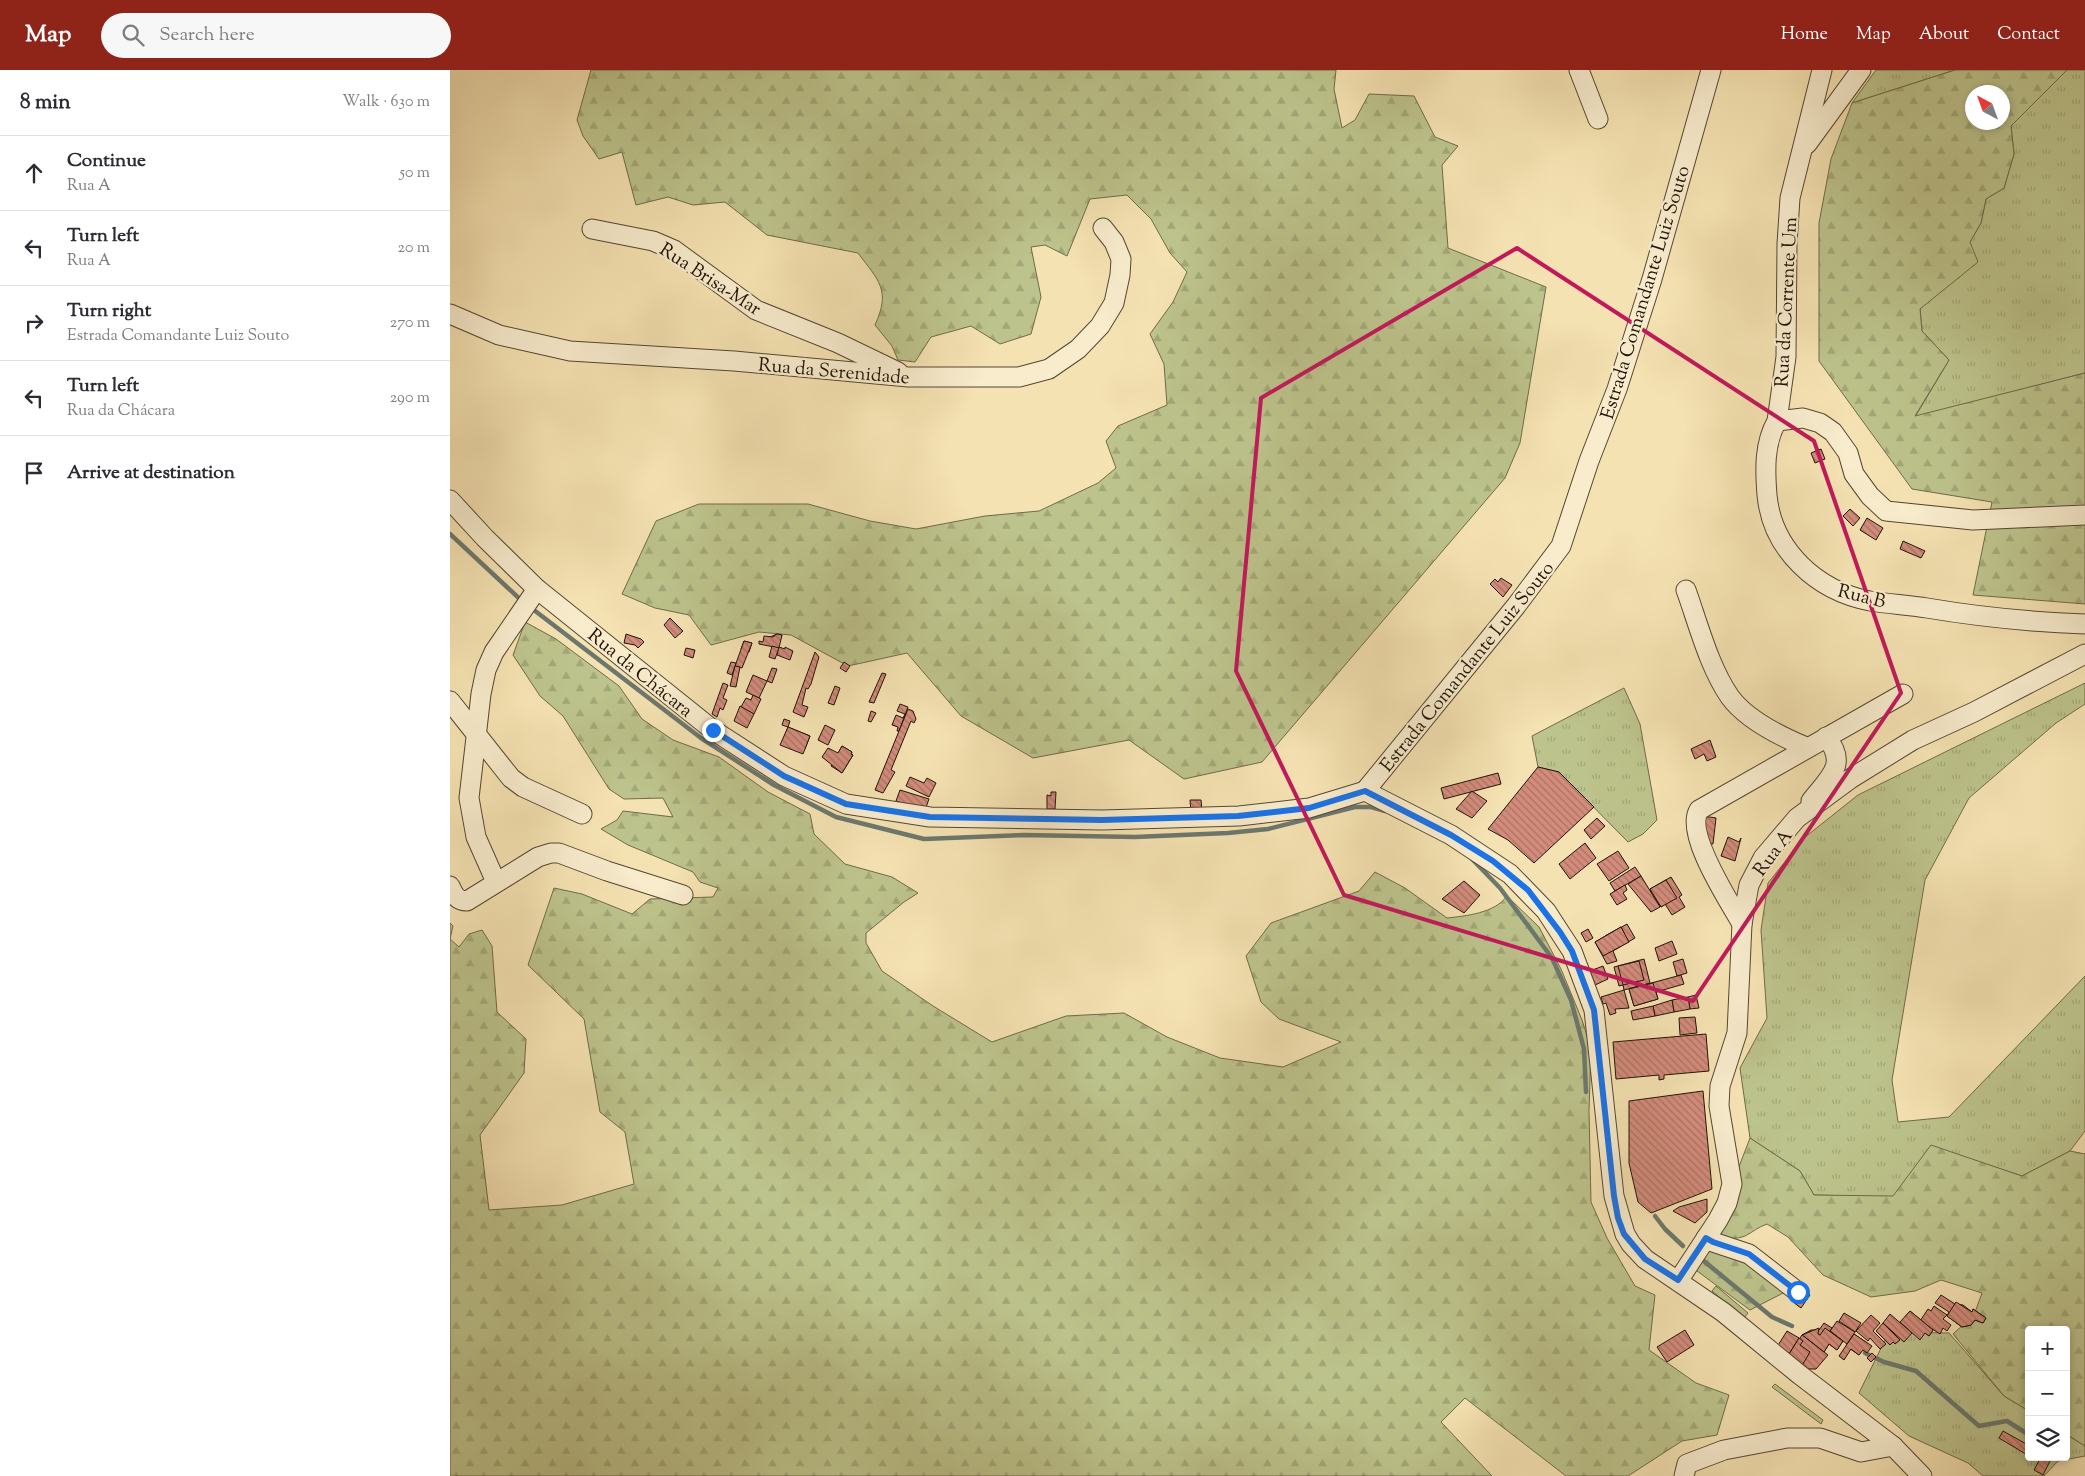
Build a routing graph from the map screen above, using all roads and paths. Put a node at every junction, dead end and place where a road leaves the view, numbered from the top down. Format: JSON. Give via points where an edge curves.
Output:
{"nodes":[{"id":1,"x":1579,"y":70,"type":"edge"},
{"id":2,"x":1711,"y":70,"type":"edge"},
{"id":3,"x":1822,"y":70,"type":"edge"},
{"id":4,"x":1860,"y":70,"type":"edge"},
{"id":5,"x":1598,"y":119,"type":"dead end"},
{"id":6,"x":1799,"y":156,"type":"junction"},
{"id":7,"x":1103,"y":228,"type":"dead end"},
{"id":8,"x":592,"y":229,"type":"dead end"},
{"id":9,"x":450,"y":314,"type":"edge"},
{"id":10,"x":908,"y":377,"type":"junction"},
{"id":11,"x":1777,"y":421,"type":"junction"},
{"id":12,"x":450,"y":500,"type":"edge"},
{"id":13,"x":2085,"y":515,"type":"edge"},
{"id":14,"x":537,"y":589,"type":"junction"},
{"id":15,"x":1686,"y":590,"type":"dead end"},
{"id":16,"x":2085,"y":624,"type":"edge"},
{"id":17,"x":2085,"y":654,"type":"edge"},
{"id":18,"x":1903,"y":694,"type":"dead end"},
{"id":19,"x":450,"y":701,"type":"edge"},
{"id":20,"x":478,"y":736,"type":"junction"},
{"id":21,"x":1826,"y":737,"type":"junction"},
{"id":22,"x":1806,"y":747,"type":"junction"},
{"id":23,"x":1365,"y":791,"type":"junction"},
{"id":24,"x":582,"y":814,"type":"dead end"},
{"id":25,"x":1797,"y":818,"type":"junction"},
{"id":26,"x":496,"y":882,"type":"junction"},
{"id":27,"x":450,"y":886,"type":"edge"},
{"id":28,"x":683,"y":895,"type":"dead end"},
{"id":29,"x":1742,"y":924,"type":"junction"},
{"id":30,"x":1706,"y":1238,"type":"junction"},
{"id":31,"x":1678,"y":1280,"type":"junction"},
{"id":32,"x":1798,"y":1292,"type":"dead end"},
{"id":33,"x":1893,"y":1446,"type":"junction"},
{"id":34,"x":1685,"y":1470,"type":"edge"},
{"id":35,"x":1922,"y":1476,"type":"edge"}],
"edges":[{"from":1,"to":5,"type":"street"},
{"from":2,"to":23,"type":"street","name":"Estrada Comandante Luiz Souto","via":[[1649,288],[1561,546]]},
{"from":3,"to":6,"type":"street","name":"Rua da Corrente Um"},
{"from":4,"to":6,"type":"street"},
{"from":6,"to":11,"type":"street","name":"Rua da Corrente Um","via":[[1790,198],[1786,357]]},
{"from":7,"to":10,"type":"street","name":"Rua da Serenidade","via":[[1121,259],[1120,275],[1114,303],[1100,326],[1078,349],[1049,369],[1019,377]]},
{"from":8,"to":10,"type":"street","name":"Rua Brisa-Mar","via":[[633,235],[667,247],[756,310],[838,343]]},
{"from":9,"to":10,"type":"street","name":"Rua da Serenidade","via":[[499,335],[570,351],[734,360]]},
{"from":11,"to":13,"type":"street","via":[[1803,418],[1820,423],[1833,432],[1848,453],[1854,474],[1886,511],[1973,520]]},
{"from":11,"to":16,"type":"street","name":"Rua B","via":[[1767,452],[1769,512],[1788,550],[1808,573],[1832,588],[1870,601],[2006,620]]},
{"from":12,"to":14,"type":"street","name":"Rua da Chácara"},
{"from":14,"to":20,"type":"street","via":[[494,652],[486,670]]},
{"from":14,"to":23,"type":"street","name":"Rua da Chácara","via":[[713,730],[784,776],[846,804],[930,817],[1102,820],[1238,816],[1309,808]]},
{"from":15,"to":22,"type":"street","via":[[1711,658],[1730,697],[1780,736]]},
{"from":17,"to":25,"type":"street","name":"Rua A","via":[[1913,740],[1850,779]]},
{"from":18,"to":21,"type":"street"},
{"from":19,"to":20,"type":"street"},
{"from":20,"to":24,"type":"street","via":[[511,778],[523,787]]},
{"from":20,"to":26,"type":"street","via":[[469,798],[471,817],[482,854]]},
{"from":21,"to":22,"type":"street"},
{"from":21,"to":25,"type":"street","via":[[1838,755],[1836,764]]},
{"from":22,"to":29,"type":"street","via":[[1699,810],[1695,816],[1696,835]]},
{"from":23,"to":31,"type":"street","name":"Estrada Comandante Luiz Souto","via":[[1451,835],[1493,861],[1528,890],[1560,932],[1572,951],[1594,1010],[1618,1218],[1624,1234],[1645,1259]]},
{"from":25,"to":29,"type":"street","name":"Rua A","via":[[1763,858],[1749,885]]},
{"from":26,"to":27,"type":"street","via":[[467,901],[460,901]]},
{"from":26,"to":28,"type":"street","via":[[538,857],[559,853],[607,872]]},
{"from":29,"to":30,"type":"street","name":"Rua A","via":[[1737,1033],[1720,1086],[1719,1106],[1732,1184],[1727,1203]]},
{"from":30,"to":31,"type":"street","name":"Rua A"},
{"from":30,"to":32,"type":"street","via":[[1749,1254]]},
{"from":31,"to":33,"type":"street","name":"Estrada Comandante Luiz Souto"},
{"from":33,"to":34,"type":"street","via":[[1861,1452],[1805,1436],[1724,1450]]},
{"from":33,"to":35,"type":"street","name":"Estrada Comandante Luiz Souto"}]}
